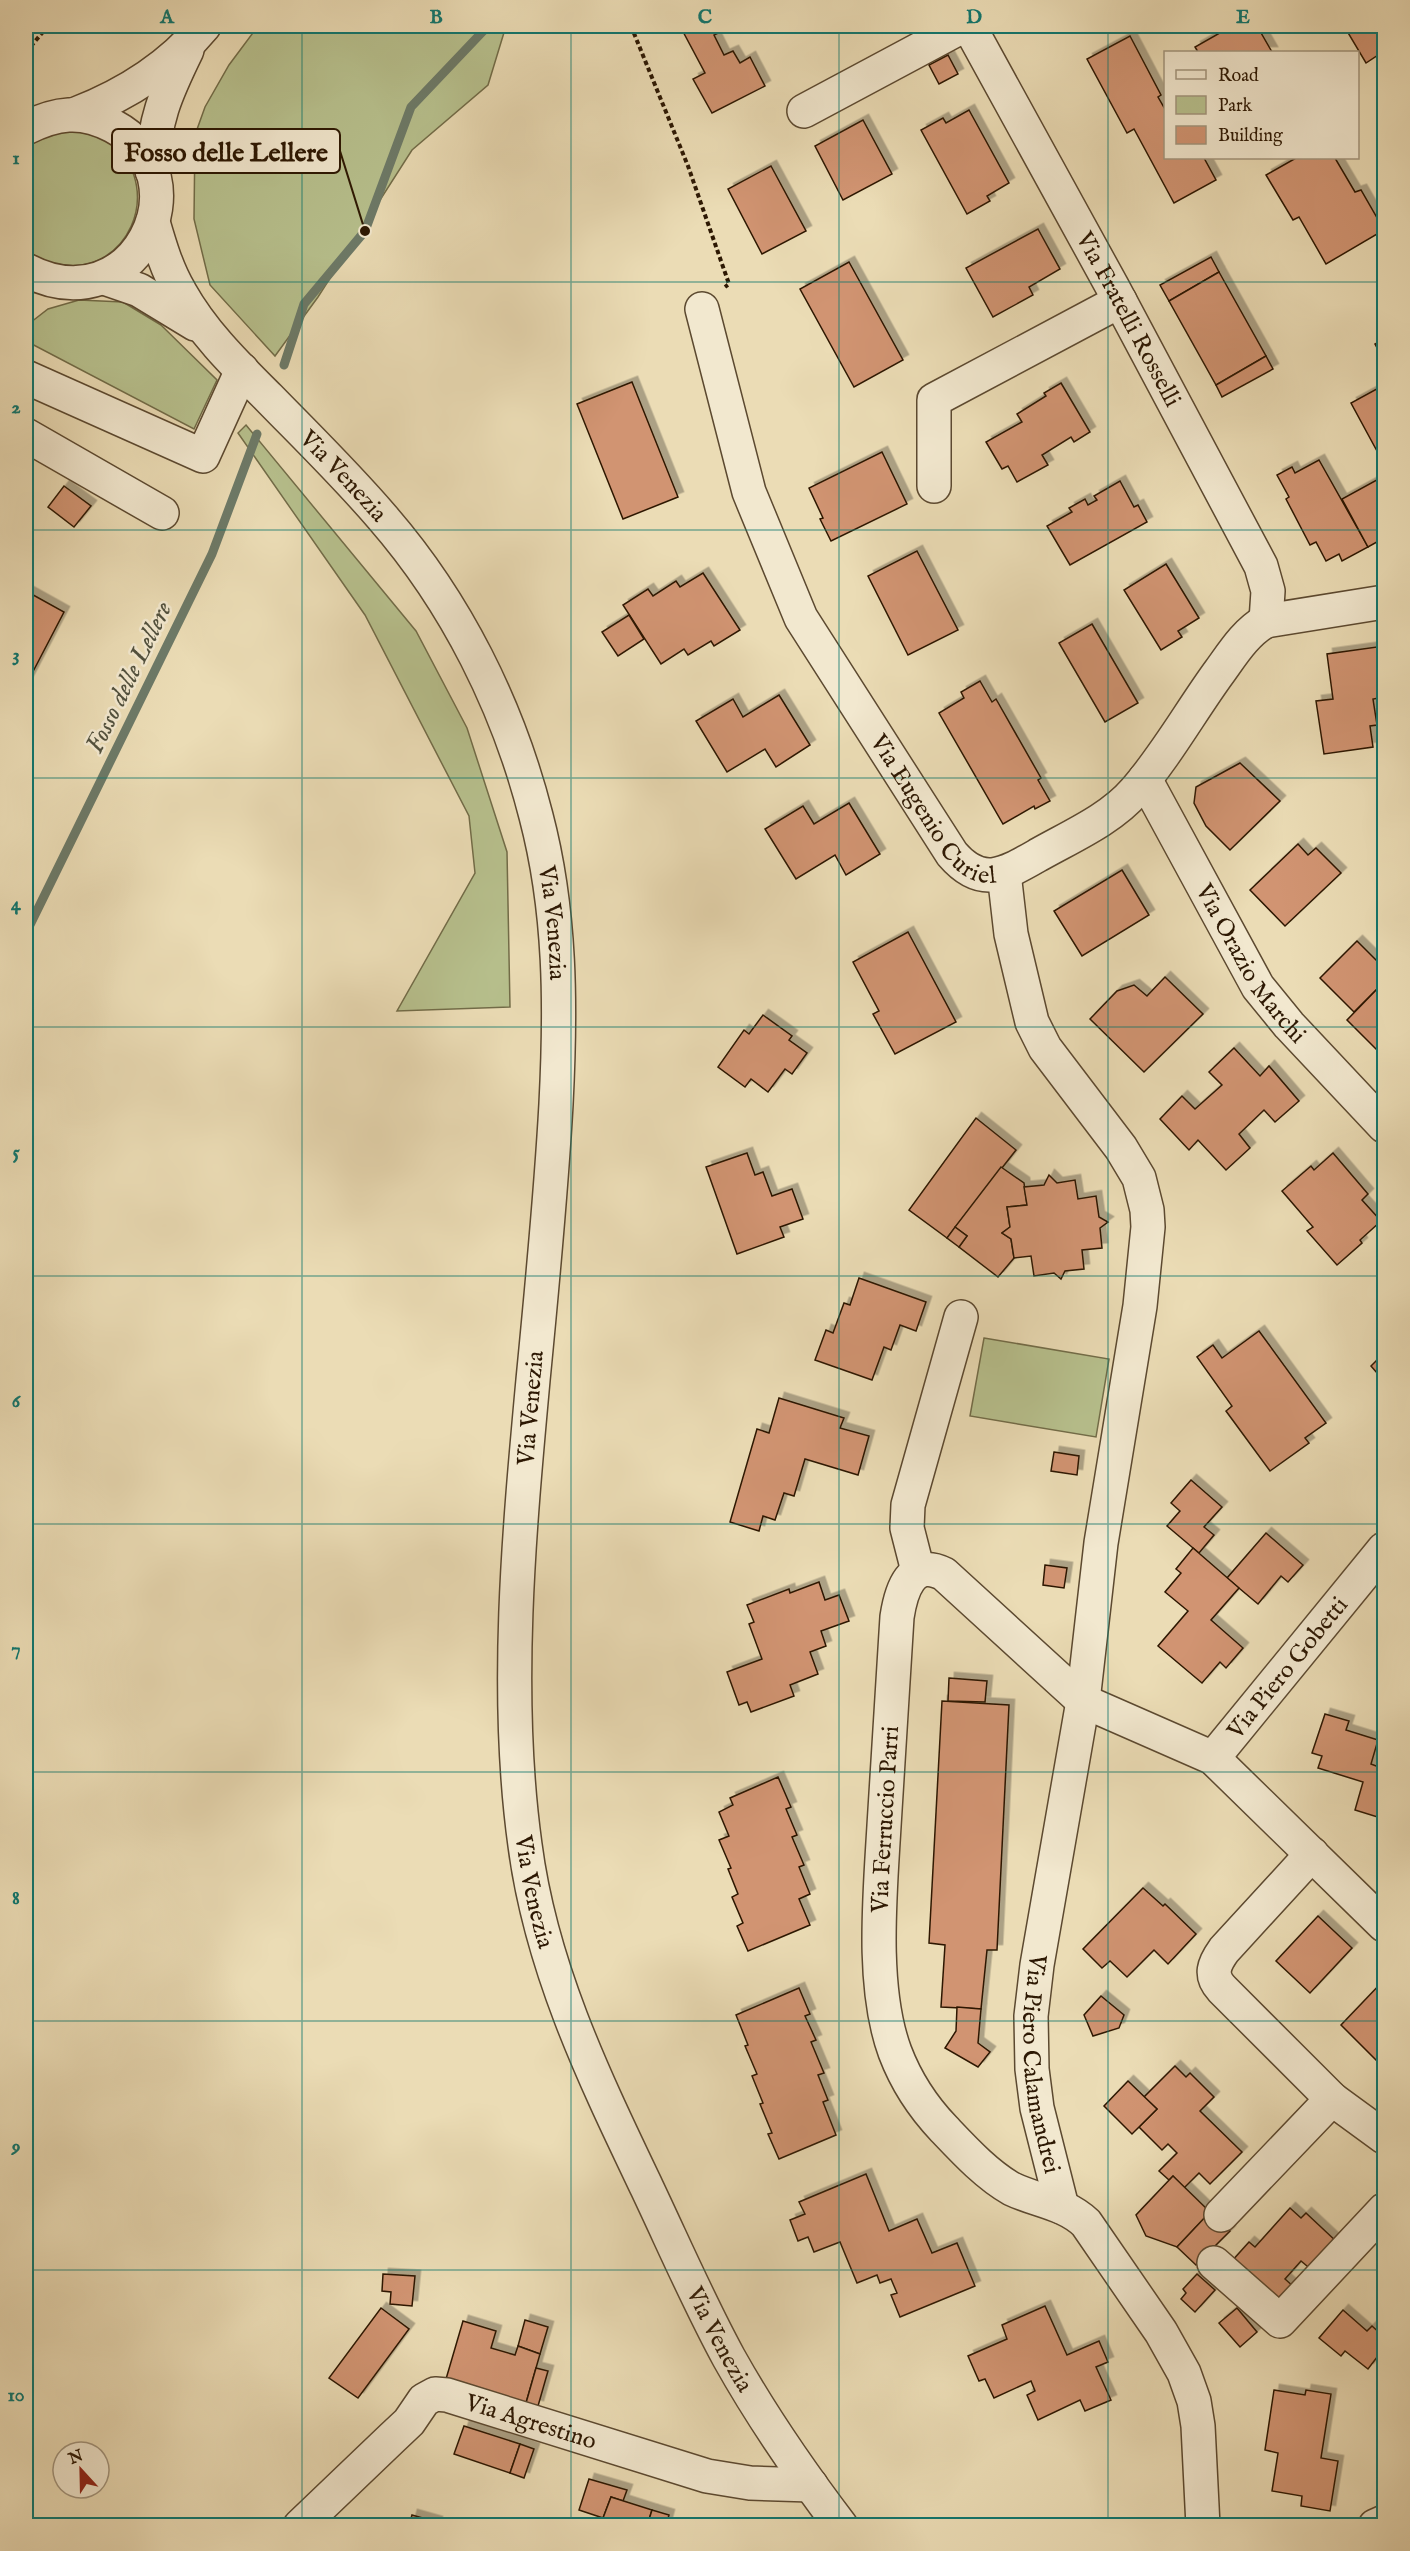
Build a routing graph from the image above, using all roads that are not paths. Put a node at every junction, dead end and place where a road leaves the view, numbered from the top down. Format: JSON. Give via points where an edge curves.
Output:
{"nodes":[{"id":1,"x":963,"y":26,"type":"edge"},
{"id":2,"x":969,"y":26,"type":"edge"},
{"id":3,"x":197,"y":34,"type":"edge"},
{"id":4,"x":804,"y":111,"type":"dead end"},
{"id":5,"x":76,"y":114,"type":"junction"},
{"id":6,"x":26,"y":128,"type":"edge"},
{"id":7,"x":152,"y":171,"type":"junction"},
{"id":8,"x":153,"y":222,"type":"junction"},
{"id":9,"x":26,"y":270,"type":"edge"},
{"id":10,"x":104,"y":278,"type":"junction"},
{"id":11,"x":66,"y":284,"type":"junction"},
{"id":12,"x":26,"y":300,"type":"edge"},
{"id":13,"x":1120,"y":301,"type":"junction"},
{"id":14,"x":702,"y":309,"type":"road end"},
{"id":15,"x":203,"y":330,"type":"junction"},
{"id":16,"x":242,"y":370,"type":"junction"},
{"id":17,"x":26,"y":377,"type":"edge"},
{"id":18,"x":26,"y":435,"type":"edge"},
{"id":19,"x":934,"y":486,"type":"dead end"},
{"id":20,"x":162,"y":513,"type":"dead end"},
{"id":21,"x":1384,"y":602,"type":"edge"},
{"id":22,"x":1266,"y":621,"type":"junction"},
{"id":23,"x":1145,"y":779,"type":"junction"},
{"id":24,"x":1004,"y":873,"type":"junction"},
{"id":25,"x":1384,"y":1126,"type":"edge"},
{"id":26,"x":961,"y":1317,"type":"dead end"},
{"id":27,"x":1384,"y":1549,"type":"edge"},
{"id":28,"x":918,"y":1571,"type":"junction"},
{"id":29,"x":1083,"y":1701,"type":"junction"},
{"id":30,"x":1213,"y":1758,"type":"junction"},
{"id":31,"x":1312,"y":1854,"type":"junction"},
{"id":32,"x":1384,"y":1924,"type":"edge"},
{"id":33,"x":1339,"y":2105,"type":"junction"},
{"id":34,"x":1384,"y":2138,"type":"edge"},
{"id":35,"x":1062,"y":2207,"type":"junction"},
{"id":36,"x":1384,"y":2210,"type":"edge"},
{"id":37,"x":1221,"y":2215,"type":"dead end"},
{"id":38,"x":1214,"y":2263,"type":"dead end"},
{"id":39,"x":811,"y":2485,"type":"junction"},
{"id":40,"x":1384,"y":2522,"type":"edge"},
{"id":41,"x":840,"y":2525,"type":"edge"},
{"id":42,"x":300,"y":2526,"type":"edge"},
{"id":43,"x":1203,"y":2526,"type":"edge"},
{"id":44,"x":1375,"y":2526,"type":"edge"}],
"edges":[{"from":1,"to":4,"type":"street"},
{"from":2,"to":13,"type":"street","name":"Via Fratelli Rosselli"},
{"from":3,"to":5,"type":"street","via":[[126,93]]},
{"from":3,"to":7,"type":"street","via":[[157,120]]},
{"from":5,"to":6,"type":"street","via":[[47,117]]},
{"from":5,"to":7,"type":"street","via":[[100,119],[122,131],[140,149]]},
{"from":7,"to":8,"type":"street","via":[[156,196]]},
{"from":8,"to":10,"type":"street","via":[[143,245],[126,264]]},
{"from":8,"to":15,"type":"street","name":"Via Venezia","via":[[173,279]]},
{"from":9,"to":11,"type":"street"},
{"from":10,"to":11,"type":"street"},
{"from":10,"to":15,"type":"street","name":"Via Venezia","via":[[146,293]]},
{"from":11,"to":12,"type":"street"},
{"from":13,"to":19,"type":"street","via":[[934,400]]},
{"from":13,"to":22,"type":"street","name":"Via Fratelli Rosselli","via":[[1261,566],[1268,591]]},
{"from":14,"to":24,"type":"street","name":"Via Eugenio Curiel","via":[[749,492],[809,632],[952,854],[974,873]]},
{"from":15,"to":16,"type":"street","name":"Via Venezia"},
{"from":16,"to":17,"type":"street","via":[[204,456]]},
{"from":16,"to":39,"type":"street","name":"Via Venezia","via":[[381,516],[438,590],[495,697],[535,811],[554,911],[559,1035],[547,1233],[518,1550],[515,1635],[523,1838],[558,1988],[607,2104],[718,2337],[767,2421]]},
{"from":18,"to":20,"type":"street"},
{"from":21,"to":22,"type":"street"},
{"from":22,"to":23,"type":"street","name":"Via Eugenio Curiel","via":[[1237,648]]},
{"from":23,"to":24,"type":"street","name":"Via Eugenio Curiel","via":[[1114,810]]},
{"from":23,"to":25,"type":"street","name":"Via Orazio Marchi","via":[[1258,987]]},
{"from":24,"to":29,"type":"street","name":"Via Piero Calamandrei","via":[[1010,925],[1032,1022],[1045,1048],[1130,1163],[1139,1178],[1147,1210],[1144,1278],[1101,1542]]},
{"from":26,"to":28,"type":"street","via":[[908,1505],[907,1528]]},
{"from":27,"to":30,"type":"street","name":"Via Piero Gobetti"},
{"from":28,"to":29,"type":"street","via":[[938,1571],[952,1579]]},
{"from":28,"to":35,"type":"street","name":"Via Ferruccio Parri","via":[[904,1589],[896,1629],[880,1925],[890,2034],[915,2092],[945,2130],[1000,2181]]},
{"from":29,"to":30,"type":"street"},
{"from":29,"to":35,"type":"street","name":"Via Piero Calamandrei","via":[[1031,2016],[1037,2108]]},
{"from":30,"to":31,"type":"street"},
{"from":31,"to":32,"type":"street"},
{"from":31,"to":33,"type":"street","via":[[1224,1950],[1213,1972],[1217,1984]]},
{"from":33,"to":34,"type":"street"},
{"from":33,"to":37,"type":"street"},
{"from":35,"to":43,"type":"street","name":"Via Piero Calamandrei","via":[[1093,2231],[1184,2373],[1197,2414]]},
{"from":36,"to":38,"type":"street","via":[[1280,2321]]},
{"from":39,"to":41,"type":"street","name":"Via Venezia"},
{"from":39,"to":42,"type":"street","name":"Via Agrestino","via":[[750,2483],[708,2476],[435,2394],[424,2400],[409,2422]]},
{"from":40,"to":44,"type":"street"}]}
